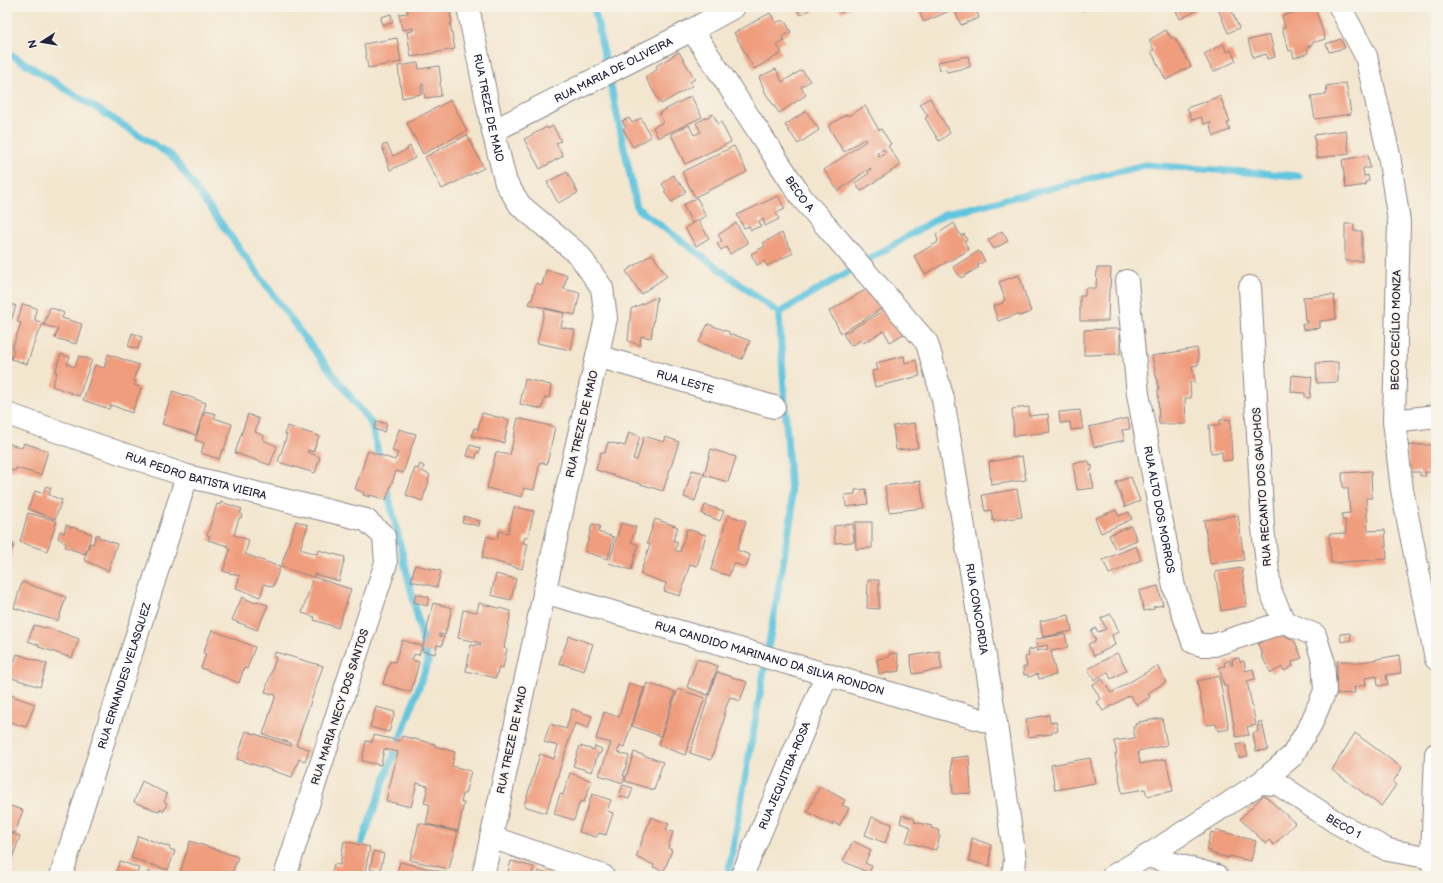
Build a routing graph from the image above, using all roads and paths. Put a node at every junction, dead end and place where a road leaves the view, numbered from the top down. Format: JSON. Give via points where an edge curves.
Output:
{"nodes":[{"id":1,"x":468,"y":7,"type":"edge"},
{"id":2,"x":734,"y":7,"type":"edge"},
{"id":3,"x":1340,"y":7,"type":"edge"},
{"id":4,"x":692,"y":30,"type":"junction"},
{"id":5,"x":493,"y":131,"type":"junction"},
{"id":6,"x":1126,"y":280,"type":"dead end"},
{"id":7,"x":1250,"y":287,"type":"dead end"},
{"id":8,"x":927,"y":343,"type":"joint"},
{"id":9,"x":597,"y":356,"type":"junction"},
{"id":10,"x":774,"y":408,"type":"dead end"},
{"id":11,"x":7,"y":414,"type":"edge"},
{"id":12,"x":1436,"y":416,"type":"edge"},
{"id":13,"x":1394,"y":421,"type":"junction"},
{"id":14,"x":188,"y":476,"type":"junction"},
{"id":15,"x":384,"y":536,"type":"joint"},
{"id":16,"x":544,"y":592,"type":"junction"},
{"id":17,"x":1284,"y":622,"type":"junction"},
{"id":18,"x":1436,"y":659,"type":"edge"},
{"id":19,"x":827,"y":674,"type":"junction"},
{"id":20,"x":996,"y":724,"type":"junction"},
{"id":21,"x":1436,"y":754,"type":"edge"},
{"id":22,"x":1260,"y":782,"type":"junction"},
{"id":23,"x":491,"y":837,"type":"junction"},
{"id":24,"x":1147,"y":856,"type":"junction"},
{"id":25,"x":1433,"y":867,"type":"edge"},
{"id":26,"x":61,"y":876,"type":"edge"},
{"id":27,"x":285,"y":876,"type":"edge"},
{"id":28,"x":483,"y":876,"type":"edge"},
{"id":29,"x":603,"y":876,"type":"edge"},
{"id":30,"x":742,"y":876,"type":"edge"},
{"id":31,"x":1014,"y":876,"type":"edge"},
{"id":32,"x":1113,"y":876,"type":"edge"},
{"id":33,"x":1216,"y":876,"type":"edge"}],
"edges":[{"from":1,"to":5,"type":"street","name":"RUA TREZE DE MAIO"},
{"from":2,"to":4,"type":"street","name":"RUA MARIA DE OLIVEIRA"},
{"from":3,"to":13,"type":"street","name":"BECO CECÍLIO MONZA","via":[[1366,56],[1389,155],[1399,222]]},
{"from":4,"to":5,"type":"street","name":"RUA MARIA DE OLIVEIRA"},
{"from":4,"to":8,"type":"street","name":"BECO A","via":[[802,198]]},
{"from":5,"to":9,"type":"street","name":"RUA TREZE DE MAIO","via":[[506,183],[520,206],[579,255],[602,288],[606,318]]},
{"from":6,"to":17,"type":"street","name":"RUA ALTO DOS MORROS","via":[[1138,394],[1174,587],[1193,642],[1214,645]]},
{"from":7,"to":17,"type":"street","name":"RUA RECANTO DOS GAUCHOS","via":[[1263,528],[1270,590]]},
{"from":8,"to":20,"type":"street","name":"RUA CONCORDIA","via":[[944,399]]},
{"from":9,"to":10,"type":"street","name":"RUA LESTE"},
{"from":9,"to":16,"type":"street","name":"RUA TREZE DE MAIO"},
{"from":11,"to":14,"type":"street","name":"RUA PEDRO BATISTA VIEIRA"},
{"from":12,"to":13,"type":"street"},
{"from":13,"to":18,"type":"street","name":"BECO CECÍLIO MONZA","via":[[1402,490]]},
{"from":14,"to":15,"type":"street","name":"RUA PEDRO BATISTA VIEIRA","via":[[366,520]]},
{"from":14,"to":26,"type":"street","name":"RUA ERNANDES VELASQUEZ"},
{"from":15,"to":27,"type":"street","name":"RUA MARIA NECY DOS SANTOS","via":[[386,563]]},
{"from":16,"to":19,"type":"street","name":"RUA CANDIDO MARINANO DA SILVA RONDON"},
{"from":16,"to":23,"type":"street","name":"RUA TREZE DE MAIO"},
{"from":17,"to":22,"type":"street","via":[[1315,635],[1323,660],[1324,691],[1311,724],[1292,756]]},
{"from":19,"to":20,"type":"street","name":"RUA CANDIDO MARINANO DA SILVA RONDON"},
{"from":19,"to":30,"type":"street","name":"RUA JEQUITIBA-ROSA"},
{"from":20,"to":31,"type":"street","name":"RUA CONCORDIA","via":[[1015,860]]},
{"from":21,"to":25,"type":"street"},
{"from":22,"to":24,"type":"street"},
{"from":22,"to":25,"type":"street","name":"BECO 1","via":[[1278,784],[1337,823],[1388,850]]},
{"from":23,"to":28,"type":"street","name":"RUA TREZE DE MAIO"},
{"from":23,"to":29,"type":"street"},
{"from":24,"to":32,"type":"street"},
{"from":24,"to":33,"type":"street"}]}
